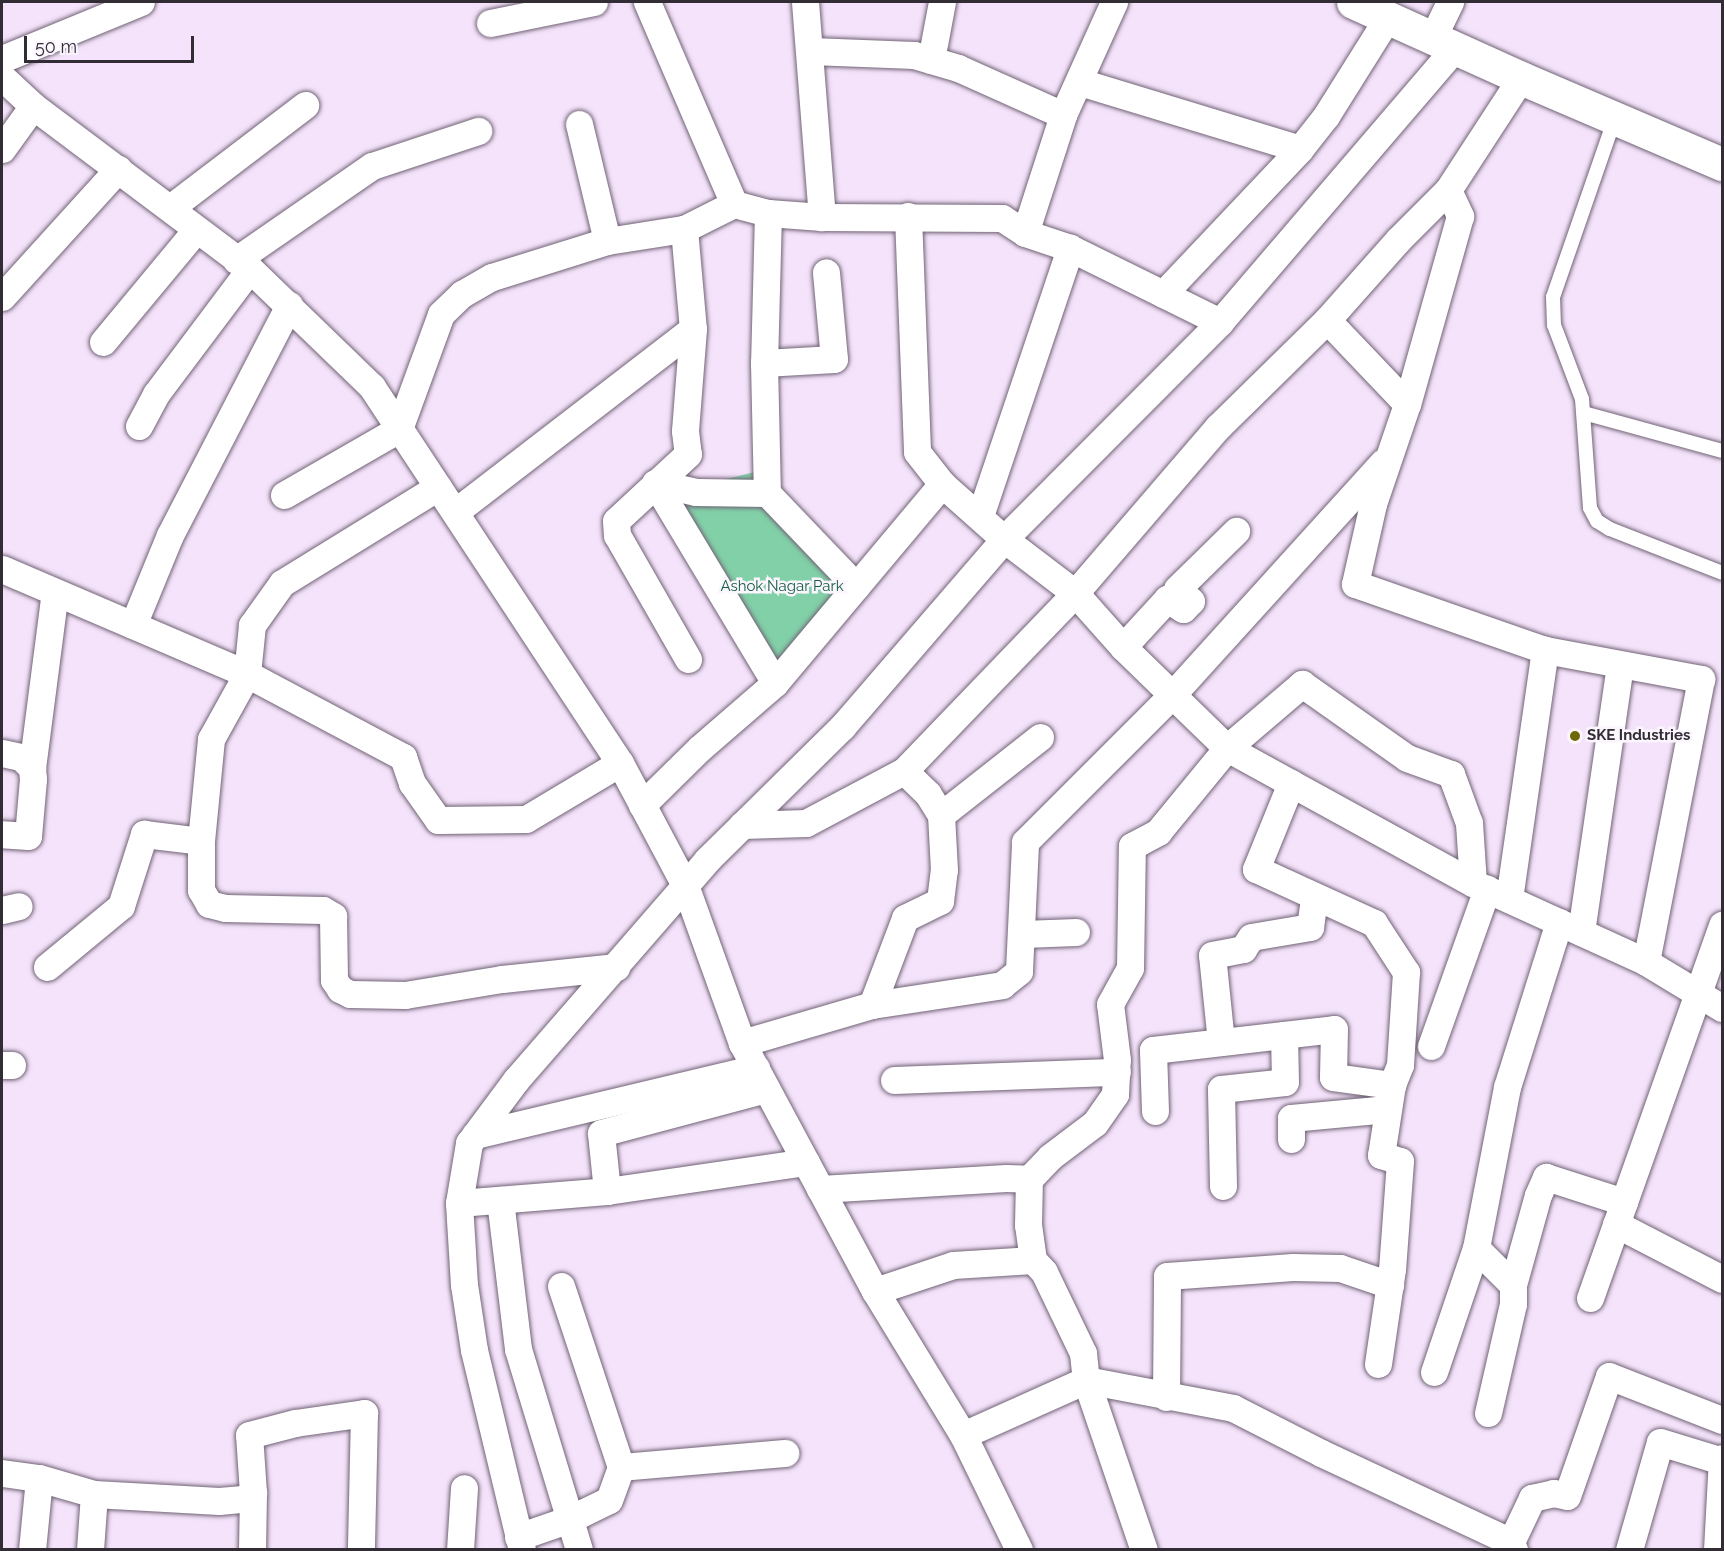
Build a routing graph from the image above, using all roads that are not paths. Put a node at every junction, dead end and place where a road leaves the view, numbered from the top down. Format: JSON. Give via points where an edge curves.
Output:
{"nodes":[{"id":1,"x":141,"y":2,"type":"edge"},
{"id":2,"x":594,"y":2,"type":"edge"},
{"id":3,"x":647,"y":2,"type":"edge"},
{"id":4,"x":805,"y":2,"type":"edge"},
{"id":5,"x":942,"y":2,"type":"edge"},
{"id":6,"x":1114,"y":2,"type":"edge"},
{"id":7,"x":1353,"y":2,"type":"edge"},
{"id":8,"x":1450,"y":2,"type":"edge"},
{"id":9,"x":1388,"y":17,"type":"junction"},
{"id":10,"x":490,"y":23,"type":"dead end"},
{"id":11,"x":1445,"y":42,"type":"junction"},
{"id":12,"x":811,"y":51,"type":"junction"},
{"id":13,"x":2,"y":59,"type":"edge"},
{"id":14,"x":931,"y":60,"type":"junction"},
{"id":15,"x":2,"y":77,"type":"edge"},
{"id":16,"x":1521,"y":78,"type":"junction"},
{"id":17,"x":1080,"y":82,"type":"junction"},
{"id":18,"x":305,"y":105,"type":"dead end"},
{"id":19,"x":33,"y":106,"type":"junction"},
{"id":20,"x":1063,"y":115,"type":"junction"},
{"id":21,"x":1615,"y":118,"type":"junction"},
{"id":22,"x":579,"y":124,"type":"dead end"},
{"id":23,"x":478,"y":131,"type":"dead end"},
{"id":24,"x":1300,"y":148,"type":"junction"},
{"id":25,"x":2,"y":149,"type":"edge"},
{"id":26,"x":1722,"y":164,"type":"edge"},
{"id":27,"x":118,"y":170,"type":"junction"},
{"id":28,"x":1448,"y":190,"type":"junction"},
{"id":29,"x":734,"y":204,"type":"junction"},
{"id":30,"x":170,"y":208,"type":"junction"},
{"id":31,"x":768,"y":213,"type":"junction"},
{"id":32,"x":908,"y":216,"type":"junction"},
{"id":33,"x":822,"y":217,"type":"junction"},
{"id":34,"x":196,"y":230,"type":"junction"},
{"id":35,"x":684,"y":230,"type":"junction"},
{"id":36,"x":1025,"y":233,"type":"junction"},
{"id":37,"x":607,"y":241,"type":"junction"},
{"id":38,"x":1070,"y":248,"type":"junction"},
{"id":39,"x":243,"y":264,"type":"junction"},
{"id":40,"x":826,"y":272,"type":"dead end"},
{"id":41,"x":1162,"y":294,"type":"junction"},
{"id":42,"x":2,"y":297,"type":"edge"},
{"id":43,"x":289,"y":305,"type":"junction"},
{"id":44,"x":1327,"y":320,"type":"junction"},
{"id":45,"x":1220,"y":322,"type":"junction"},
{"id":46,"x":693,"y":329,"type":"junction"},
{"id":47,"x":103,"y":342,"type":"dead end"},
{"id":48,"x":764,"y":363,"type":"junction"},
{"id":49,"x":1407,"y":404,"type":"junction"},
{"id":50,"x":1584,"y":413,"type":"junction"},
{"id":51,"x":139,"y":426,"type":"dead end"},
{"id":52,"x":399,"y":429,"type":"junction"},
{"id":53,"x":1722,"y":451,"type":"edge"},
{"id":54,"x":1390,"y":454,"type":"junction"},
{"id":55,"x":655,"y":483,"type":"junction"},
{"id":56,"x":942,"y":484,"type":"junction"},
{"id":57,"x":438,"y":487,"type":"junction"},
{"id":58,"x":766,"y":493,"type":"junction"},
{"id":59,"x":284,"y":495,"type":"dead end"},
{"id":60,"x":455,"y":512,"type":"junction"},
{"id":61,"x":980,"y":516,"type":"junction"},
{"id":62,"x":1236,"y":531,"type":"dead end"},
{"id":63,"x":1004,"y":539,"type":"junction"},
{"id":64,"x":2,"y":568,"type":"edge"},
{"id":65,"x":1722,"y":573,"type":"edge"},
{"id":66,"x":856,"y":586,"type":"junction"},
{"id":67,"x":55,"y":591,"type":"junction"},
{"id":68,"x":1075,"y":593,"type":"junction"},
{"id":69,"x":133,"y":625,"type":"junction"},
{"id":70,"x":1123,"y":647,"type":"junction"},
{"id":71,"x":1545,"y":650,"type":"junction"},
{"id":72,"x":688,"y":659,"type":"dead end"},
{"id":73,"x":1620,"y":665,"type":"junction"},
{"id":74,"x":247,"y":674,"type":"junction"},
{"id":75,"x":775,"y":683,"type":"junction"},
{"id":76,"x":1172,"y":695,"type":"junction"},
{"id":77,"x":1040,"y":737,"type":"dead end"},
{"id":78,"x":1227,"y":748,"type":"junction"},
{"id":79,"x":2,"y":753,"type":"edge"},
{"id":80,"x":620,"y":763,"type":"junction"},
{"id":81,"x":32,"y":768,"type":"junction"},
{"id":82,"x":904,"y":771,"type":"junction"},
{"id":83,"x":1291,"y":783,"type":"junction"},
{"id":84,"x":642,"y":806,"type":"junction"},
{"id":85,"x":941,"y":815,"type":"junction"},
{"id":86,"x":742,"y":825,"type":"junction"},
{"id":87,"x":2,"y":834,"type":"edge"},
{"id":88,"x":201,"y":841,"type":"junction"},
{"id":89,"x":685,"y":885,"type":"junction"},
{"id":90,"x":1490,"y":890,"type":"junction"},
{"id":91,"x":1314,"y":897,"type":"junction"},
{"id":92,"x":1722,"y":925,"type":"edge"},
{"id":93,"x":1570,"y":927,"type":"junction"},
{"id":94,"x":1076,"y":932,"type":"dead end"},
{"id":95,"x":1023,"y":934,"type":"junction"},
{"id":96,"x":1646,"y":962,"type":"junction"},
{"id":97,"x":48,"y":967,"type":"dead end"},
{"id":98,"x":616,"y":968,"type":"junction"},
{"id":99,"x":1698,"y":993,"type":"junction"},
{"id":100,"x":872,"y":1005,"type":"junction"},
{"id":101,"x":1722,"y":1008,"type":"edge"},
{"id":102,"x":1284,"y":1035,"type":"junction"},
{"id":103,"x":1221,"y":1042,"type":"junction"},
{"id":104,"x":742,"y":1043,"type":"junction"},
{"id":105,"x":1431,"y":1046,"type":"dead end"},
{"id":106,"x":1116,"y":1072,"type":"junction"},
{"id":107,"x":761,"y":1078,"type":"junction"},
{"id":108,"x":894,"y":1080,"type":"dead end"},
{"id":109,"x":1390,"y":1097,"type":"junction"},
{"id":110,"x":1155,"y":1111,"type":"dead end"},
{"id":111,"x":475,"y":1136,"type":"junction"},
{"id":112,"x":1291,"y":1139,"type":"dead end"},
{"id":113,"x":806,"y":1162,"type":"junction"},
{"id":114,"x":1029,"y":1179,"type":"junction"},
{"id":115,"x":1223,"y":1186,"type":"dead end"},
{"id":116,"x":820,"y":1189,"type":"junction"},
{"id":117,"x":606,"y":1191,"type":"junction"},
{"id":118,"x":500,"y":1200,"type":"junction"},
{"id":119,"x":459,"y":1203,"type":"junction"},
{"id":120,"x":1620,"y":1213,"type":"junction"},
{"id":121,"x":1476,"y":1248,"type":"junction"},
{"id":122,"x":1033,"y":1260,"type":"junction"},
{"id":123,"x":1722,"y":1280,"type":"edge"},
{"id":124,"x":1390,"y":1285,"type":"junction"},
{"id":125,"x":1513,"y":1285,"type":"junction"},
{"id":126,"x":561,"y":1286,"type":"dead end"},
{"id":127,"x":875,"y":1291,"type":"junction"},
{"id":128,"x":1590,"y":1298,"type":"dead end"},
{"id":129,"x":1378,"y":1364,"type":"dead end"},
{"id":130,"x":1434,"y":1372,"type":"dead end"},
{"id":131,"x":1086,"y":1380,"type":"junction"},
{"id":132,"x":1166,"y":1397,"type":"junction"},
{"id":133,"x":1488,"y":1413,"type":"dead end"},
{"id":134,"x":1722,"y":1420,"type":"edge"},
{"id":135,"x":963,"y":1435,"type":"junction"},
{"id":136,"x":785,"y":1453,"type":"dead end"},
{"id":137,"x":1722,"y":1460,"type":"edge"},
{"id":138,"x":621,"y":1467,"type":"junction"},
{"id":139,"x":2,"y":1473,"type":"edge"},
{"id":140,"x":39,"y":1478,"type":"junction"},
{"id":141,"x":464,"y":1488,"type":"dead end"},
{"id":142,"x":253,"y":1493,"type":"junction"},
{"id":143,"x":94,"y":1494,"type":"junction"},
{"id":144,"x":1721,"y":1515,"type":"edge"},
{"id":145,"x":570,"y":1519,"type":"junction"},
{"id":146,"x":520,"y":1543,"type":"edge"},
{"id":147,"x":1513,"y":1546,"type":"edge"},
{"id":148,"x":32,"y":1550,"type":"edge"},
{"id":149,"x":90,"y":1550,"type":"edge"},
{"id":150,"x":252,"y":1550,"type":"edge"},
{"id":151,"x":361,"y":1550,"type":"edge"},
{"id":152,"x":460,"y":1550,"type":"edge"},
{"id":153,"x":579,"y":1550,"type":"edge"},
{"id":154,"x":1019,"y":1550,"type":"edge"},
{"id":155,"x":1144,"y":1550,"type":"edge"},
{"id":156,"x":1629,"y":1550,"type":"edge"},
{"id":157,"x":1717,"y":1550,"type":"edge"}],
"edges":[{"from":1,"to":13,"type":"street"},
{"from":2,"to":10,"type":"street"},
{"from":3,"to":29,"type":"street"},
{"from":4,"to":12,"type":"street"},
{"from":5,"to":14,"type":"street"},
{"from":6,"to":17,"type":"street"},
{"from":7,"to":9,"type":"street"},
{"from":8,"to":11,"type":"street"},
{"from":9,"to":11,"type":"street"},
{"from":9,"to":24,"type":"street","via":[[1343,91]]},
{"from":11,"to":16,"type":"street"},
{"from":11,"to":45,"type":"street"},
{"from":12,"to":14,"type":"street"},
{"from":12,"to":33,"type":"street"},
{"from":14,"to":20,"type":"street"},
{"from":15,"to":19,"type":"street"},
{"from":16,"to":21,"type":"street"},
{"from":16,"to":28,"type":"street"},
{"from":17,"to":20,"type":"street"},
{"from":17,"to":24,"type":"street"},
{"from":18,"to":30,"type":"street"},
{"from":19,"to":25,"type":"street"},
{"from":19,"to":27,"type":"street"},
{"from":20,"to":36,"type":"street"},
{"from":21,"to":26,"type":"street"},
{"from":21,"to":50,"type":"lane","via":[[1553,297],[1554,325]]},
{"from":22,"to":37,"type":"street"},
{"from":23,"to":39,"type":"street","via":[[372,166]]},
{"from":24,"to":41,"type":"street"},
{"from":27,"to":30,"type":"street"},
{"from":27,"to":42,"type":"street"},
{"from":28,"to":44,"type":"street"},
{"from":28,"to":49,"type":"street","via":[[1460,216]]},
{"from":29,"to":31,"type":"street"},
{"from":29,"to":35,"type":"street"},
{"from":30,"to":34,"type":"street"},
{"from":31,"to":33,"type":"street"},
{"from":31,"to":48,"type":"street"},
{"from":32,"to":33,"type":"street"},
{"from":32,"to":36,"type":"street","via":[[1002,218]]},
{"from":32,"to":56,"type":"street","via":[[917,452]]},
{"from":34,"to":39,"type":"street"},
{"from":34,"to":47,"type":"street"},
{"from":35,"to":37,"type":"street"},
{"from":35,"to":46,"type":"street"},
{"from":36,"to":38,"type":"street"},
{"from":37,"to":52,"type":"street","via":[[492,277],[462,294],[441,314]]},
{"from":38,"to":41,"type":"street"},
{"from":38,"to":61,"type":"street"},
{"from":39,"to":43,"type":"street"},
{"from":39,"to":51,"type":"street"},
{"from":40,"to":48,"type":"street","via":[[834,359]]},
{"from":41,"to":45,"type":"street"},
{"from":43,"to":52,"type":"street","via":[[372,387]]},
{"from":43,"to":69,"type":"street","via":[[170,535]]},
{"from":44,"to":49,"type":"street"},
{"from":44,"to":68,"type":"street","via":[[1218,427]]},
{"from":45,"to":63,"type":"street"},
{"from":46,"to":55,"type":"street","via":[[685,431],[688,454]]},
{"from":46,"to":60,"type":"street"},
{"from":48,"to":58,"type":"street"},
{"from":49,"to":54,"type":"street"},
{"from":50,"to":53,"type":"lane"},
{"from":50,"to":65,"type":"lane","via":[[1587,492],[1597,521]]},
{"from":52,"to":57,"type":"street"},
{"from":52,"to":59,"type":"street"},
{"from":54,"to":71,"type":"street","via":[[1373,504],[1355,584]]},
{"from":54,"to":76,"type":"street"},
{"from":55,"to":58,"type":"street","via":[[696,492]]},
{"from":55,"to":72,"type":"street","via":[[616,521],[617,535]]},
{"from":55,"to":75,"type":"street"},
{"from":56,"to":61,"type":"street"},
{"from":56,"to":66,"type":"street"},
{"from":57,"to":60,"type":"street"},
{"from":57,"to":74,"type":"street","via":[[282,583],[252,625]]},
{"from":58,"to":66,"type":"street"},
{"from":60,"to":80,"type":"street"},
{"from":61,"to":63,"type":"street"},
{"from":62,"to":70,"type":"street","via":[[1177,589],[1191,601],[1183,609],[1167,599]]},
{"from":63,"to":68,"type":"street"},
{"from":63,"to":86,"type":"street","via":[[842,727]]},
{"from":64,"to":67,"type":"street"},
{"from":66,"to":75,"type":"street"},
{"from":67,"to":69,"type":"street"},
{"from":67,"to":81,"type":"street"},
{"from":68,"to":70,"type":"street"},
{"from":68,"to":82,"type":"street"},
{"from":69,"to":74,"type":"street"},
{"from":70,"to":76,"type":"street"},
{"from":71,"to":73,"type":"street"},
{"from":71,"to":90,"type":"street"},
{"from":73,"to":93,"type":"street"},
{"from":73,"to":96,"type":"street","via":[[1701,679]]},
{"from":74,"to":80,"type":"street","via":[[403,757],[412,783],[438,820],[526,819]]},
{"from":74,"to":88,"type":"street","via":[[211,739]]},
{"from":75,"to":84,"type":"street","via":[[700,747]]},
{"from":76,"to":78,"type":"street"},
{"from":76,"to":95,"type":"street","via":[[1025,842]]},
{"from":77,"to":85,"type":"street"},
{"from":78,"to":83,"type":"street"},
{"from":78,"to":90,"type":"street","via":[[1302,684],[1407,758],[1451,774]]},
{"from":78,"to":106,"type":"street","via":[[1158,832],[1132,846],[1130,968],[1110,1004]]},
{"from":79,"to":81,"type":"street","via":[[21,757]]},
{"from":80,"to":84,"type":"street"},
{"from":81,"to":87,"type":"street","via":[[28,836]]},
{"from":82,"to":85,"type":"street","via":[[928,794]]},
{"from":82,"to":86,"type":"street","via":[[806,823]]},
{"from":83,"to":90,"type":"street"},
{"from":83,"to":91,"type":"street","via":[[1256,869]]},
{"from":84,"to":89,"type":"street"},
{"from":85,"to":100,"type":"street","via":[[944,870],[940,901],[905,918]]},
{"from":86,"to":89,"type":"street"},
{"from":88,"to":97,"type":"street","via":[[144,834],[121,906]]},
{"from":88,"to":98,"type":"street","via":[[199,876],[209,904],[225,909],[323,910],[333,916],[334,980],[350,994],[405,995],[502,979]]},
{"from":89,"to":98,"type":"street"},
{"from":89,"to":104,"type":"street"},
{"from":90,"to":93,"type":"street"},
{"from":90,"to":105,"type":"street"},
{"from":91,"to":103,"type":"street","via":[[1310,927],[1251,937],[1243,949],[1212,955]]},
{"from":91,"to":109,"type":"street","via":[[1374,923],[1406,972],[1400,1065]]},
{"from":92,"to":99,"type":"street"},
{"from":93,"to":96,"type":"street"},
{"from":93,"to":121,"type":"street","via":[[1507,1087]]},
{"from":94,"to":95,"type":"street"},
{"from":95,"to":100,"type":"street","via":[[1019,971],[1002,985]]},
{"from":96,"to":99,"type":"street"},
{"from":98,"to":111,"type":"street","via":[[516,1080]]},
{"from":99,"to":101,"type":"street"},
{"from":99,"to":120,"type":"street"},
{"from":100,"to":104,"type":"street"},
{"from":102,"to":103,"type":"street"},
{"from":102,"to":109,"type":"street","via":[[1334,1029],[1332,1077]]},
{"from":102,"to":115,"type":"street","via":[[1285,1082],[1221,1089]]},
{"from":103,"to":110,"type":"street","via":[[1153,1050]]},
{"from":104,"to":107,"type":"street"},
{"from":106,"to":108,"type":"street"},
{"from":106,"to":114,"type":"street","via":[[1115,1094],[1104,1113],[1050,1156]]},
{"from":107,"to":111,"type":"street"},
{"from":107,"to":113,"type":"street"},
{"from":107,"to":117,"type":"street","via":[[601,1133]]},
{"from":109,"to":112,"type":"street","via":[[1291,1118]]},
{"from":109,"to":124,"type":"street","via":[[1381,1155],[1400,1161]]},
{"from":111,"to":119,"type":"street","via":[[469,1143]]},
{"from":113,"to":116,"type":"street"},
{"from":113,"to":117,"type":"street"},
{"from":114,"to":116,"type":"street"},
{"from":114,"to":122,"type":"street","via":[[1028,1225]]},
{"from":116,"to":127,"type":"street"},
{"from":117,"to":118,"type":"street"},
{"from":118,"to":119,"type":"street"},
{"from":118,"to":145,"type":"street","via":[[518,1349]]},
{"from":119,"to":146,"type":"street","via":[[464,1285],[474,1350]]},
{"from":120,"to":123,"type":"street"},
{"from":120,"to":125,"type":"street","via":[[1546,1177]]},
{"from":120,"to":128,"type":"street"},
{"from":121,"to":125,"type":"street"},
{"from":121,"to":130,"type":"street"},
{"from":122,"to":127,"type":"street","via":[[953,1265]]},
{"from":122,"to":131,"type":"street","via":[[1044,1272],[1083,1353]]},
{"from":124,"to":129,"type":"street"},
{"from":124,"to":132,"type":"street","via":[[1340,1268],[1293,1267],[1167,1276]]},
{"from":125,"to":133,"type":"street","via":[[1513,1304]]},
{"from":126,"to":138,"type":"street"},
{"from":127,"to":135,"type":"street"},
{"from":131,"to":132,"type":"street"},
{"from":131,"to":135,"type":"street"},
{"from":131,"to":155,"type":"street"},
{"from":132,"to":147,"type":"street","via":[[1233,1408]]},
{"from":134,"to":147,"type":"street","via":[[1609,1376],[1567,1496],[1553,1493],[1532,1498]]},
{"from":135,"to":154,"type":"street"},
{"from":136,"to":138,"type":"street"},
{"from":137,"to":144,"type":"street"},
{"from":137,"to":156,"type":"street","via":[[1660,1442]]},
{"from":138,"to":145,"type":"street","via":[[609,1500]]},
{"from":139,"to":140,"type":"street"},
{"from":140,"to":143,"type":"street"},
{"from":140,"to":148,"type":"street"},
{"from":141,"to":152,"type":"street"},
{"from":142,"to":143,"type":"street","via":[[243,1499],[219,1501]]},
{"from":142,"to":150,"type":"street"},
{"from":142,"to":151,"type":"street","via":[[249,1435],[364,1413]]},
{"from":143,"to":149,"type":"street"},
{"from":144,"to":157,"type":"street"},
{"from":145,"to":146,"type":"street"},
{"from":145,"to":153,"type":"street"}]}
